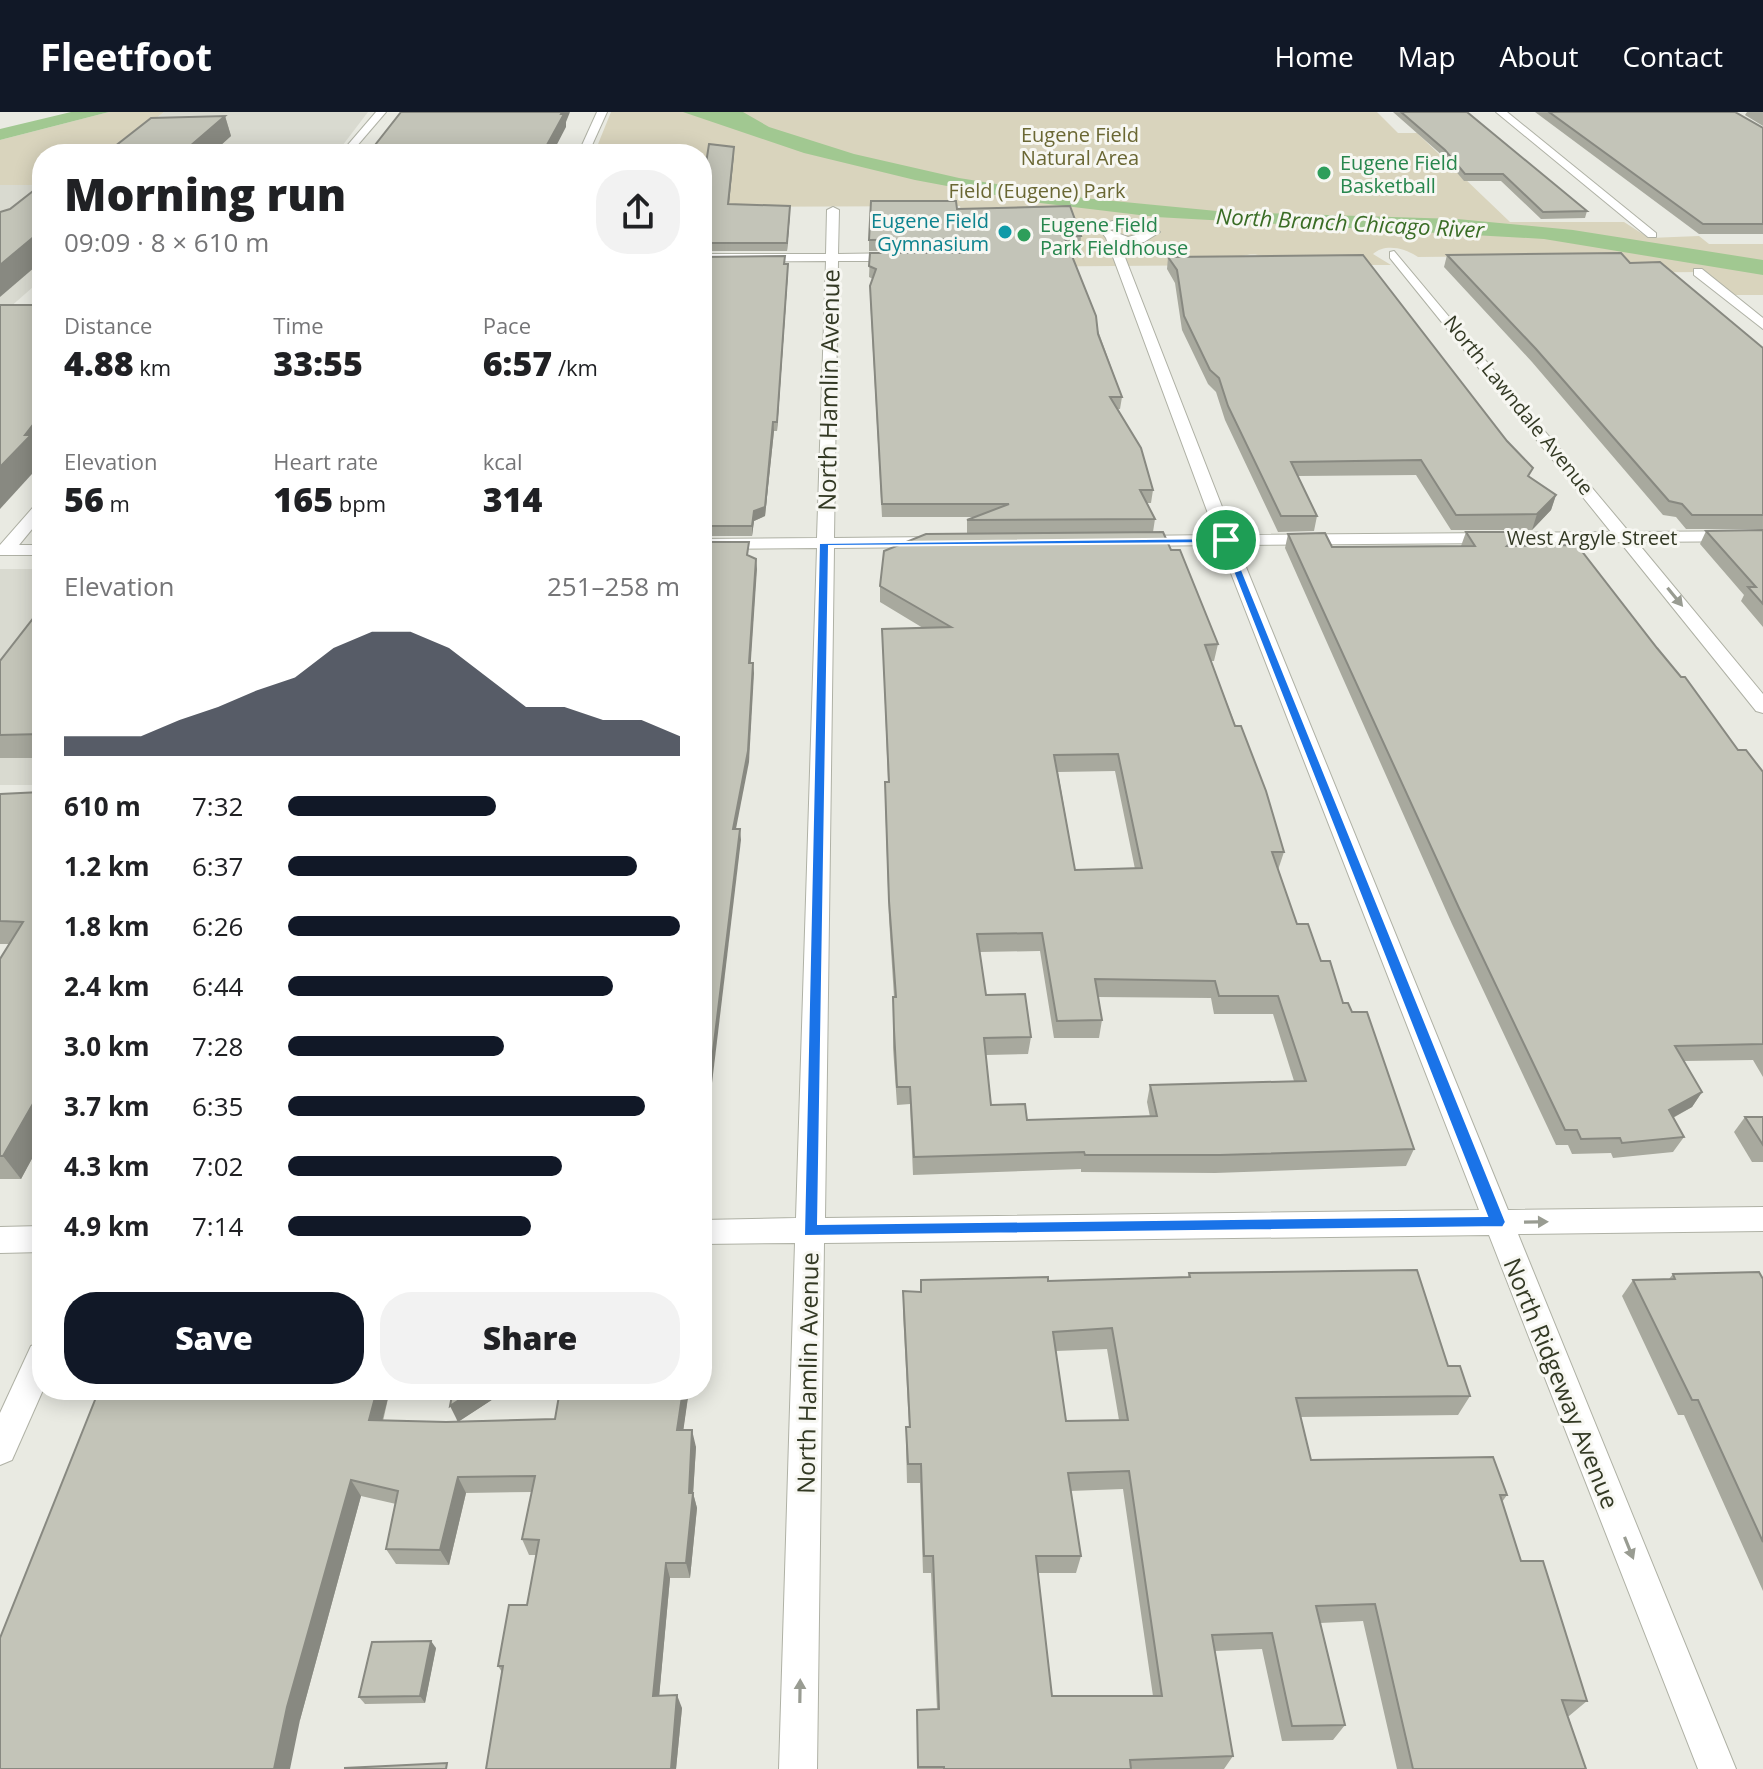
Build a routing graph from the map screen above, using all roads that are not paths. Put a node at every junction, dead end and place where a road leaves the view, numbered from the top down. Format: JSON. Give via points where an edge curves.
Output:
{"nodes":[{"id":1,"x":381,"y":112,"type":"edge"},
{"id":2,"x":602,"y":112,"type":"edge"},
{"id":3,"x":1501,"y":112,"type":"edge"},
{"id":4,"x":354,"y":144,"type":"edge"},
{"id":5,"x":588,"y":144,"type":"edge"},
{"id":6,"x":833,"y":210,"type":"dead end"},
{"id":7,"x":1652,"y":235,"type":"dead end"},
{"id":8,"x":1111,"y":237,"type":"dead end"},
{"id":9,"x":1394,"y":255,"type":"dead end"},
{"id":10,"x":912,"y":257,"type":"edge"},
{"id":11,"x":712,"y":258,"type":"edge"},
{"id":12,"x":831,"y":258,"type":"junction"},
{"id":13,"x":1698,"y":272,"type":"dead end"},
{"id":14,"x":1763,"y":325,"type":"edge"},
{"id":15,"x":32,"y":518,"type":"edge"},
{"id":16,"x":1763,"y":536,"type":"edge"},
{"id":17,"x":1626,"y":537,"type":"junction"},
{"id":18,"x":1226,"y":540,"type":"junction"},
{"id":19,"x":1113,"y":541,"type":"edge"},
{"id":20,"x":948,"y":542,"type":"edge"},
{"id":21,"x":824,"y":543,"type":"junction"},
{"id":22,"x":712,"y":544,"type":"edge"},
{"id":23,"x":2,"y":550,"type":"edge"},
{"id":24,"x":32,"y":550,"type":"edge"},
{"id":25,"x":1763,"y":707,"type":"edge"},
{"id":26,"x":1763,"y":1219,"type":"edge"},
{"id":27,"x":1498,"y":1222,"type":"junction"},
{"id":28,"x":810,"y":1231,"type":"junction"},
{"id":29,"x":712,"y":1232,"type":"edge"},
{"id":30,"x":32,"y":1239,"type":"edge"},
{"id":31,"x":0,"y":1240,"type":"edge"},
{"id":32,"x":32,"y":1378,"type":"edge"},
{"id":33,"x":0,"y":1449,"type":"edge"},
{"id":34,"x":798,"y":1769,"type":"edge"},
{"id":35,"x":1717,"y":1769,"type":"edge"}],
"edges":[{"from":1,"to":4,"type":"street"},
{"from":2,"to":5,"type":"street"},
{"from":3,"to":7,"type":"street"},
{"from":6,"to":12,"type":"street","name":"North Hamlin Avenue"},
{"from":8,"to":18,"type":"street","name":"North Ridgeway Avenue"},
{"from":9,"to":17,"type":"street","name":"North Lawndale Avenue"},
{"from":10,"to":12,"type":"street"},
{"from":11,"to":12,"type":"street"},
{"from":12,"to":21,"type":"street","name":"North Hamlin Avenue"},
{"from":13,"to":14,"type":"street"},
{"from":15,"to":23,"type":"street"},
{"from":16,"to":17,"type":"street","name":"West Argyle Street"},
{"from":17,"to":18,"type":"street","name":"West Argyle Street"},
{"from":17,"to":25,"type":"street","name":"North Lawndale Avenue","one_way":true},
{"from":18,"to":19,"type":"street","name":"West Argyle Street"},
{"from":18,"to":27,"type":"street","name":"North Ridgeway Avenue"},
{"from":20,"to":21,"type":"street"},
{"from":21,"to":22,"type":"street"},
{"from":21,"to":28,"type":"street","name":"North Hamlin Avenue"},
{"from":23,"to":24,"type":"street"},
{"from":27,"to":26,"type":"street","one_way":true},
{"from":27,"to":28,"type":"street"},
{"from":27,"to":35,"type":"street","name":"North Ridgeway Avenue","one_way":true},
{"from":28,"to":29,"type":"street"},
{"from":34,"to":28,"type":"street","name":"North Hamlin Avenue","one_way":true},
{"from":30,"to":31,"type":"street"},
{"from":32,"to":33,"type":"street"}]}
